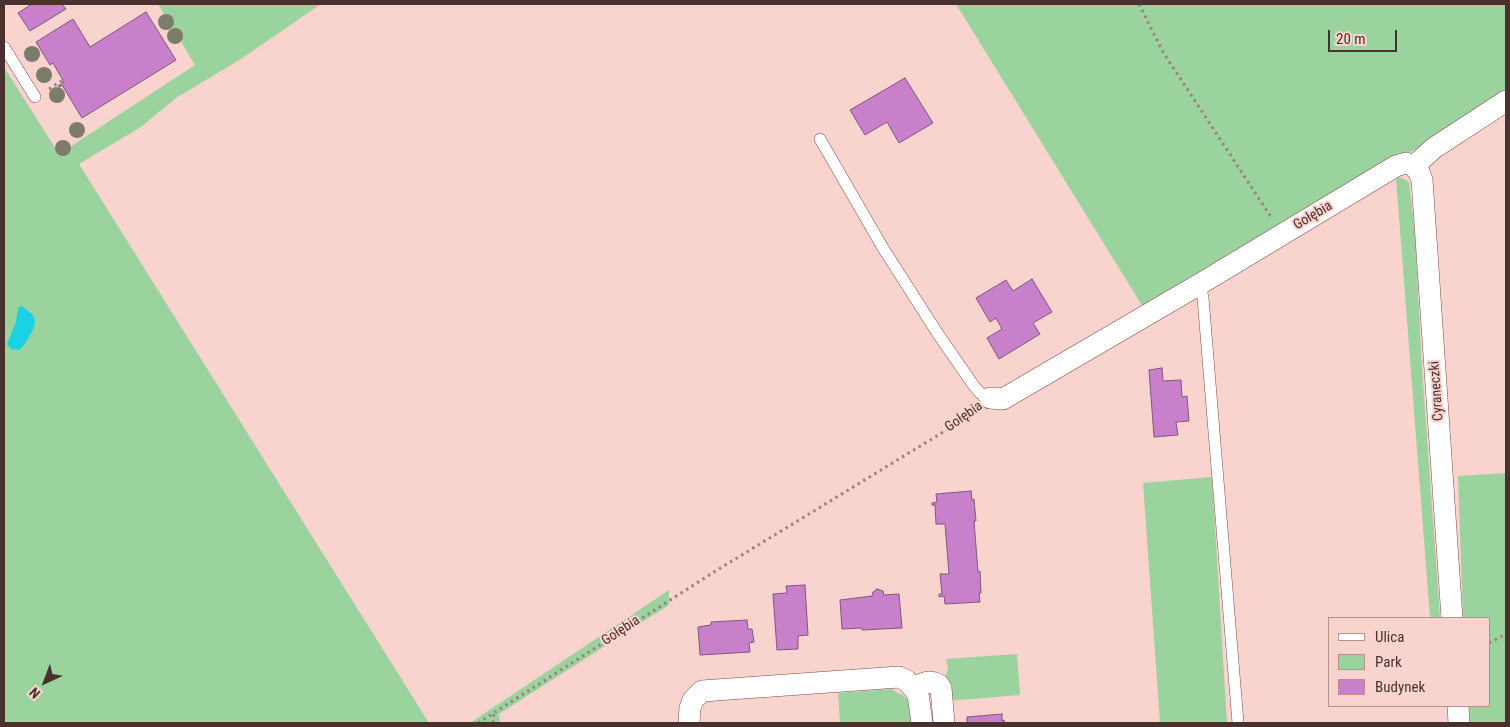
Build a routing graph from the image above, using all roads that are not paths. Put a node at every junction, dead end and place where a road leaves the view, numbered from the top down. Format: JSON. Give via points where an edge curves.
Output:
{"nodes":[{"id":1,"x":4,"y":47,"type":"edge"},
{"id":2,"x":35,"y":97,"type":"dead end"},
{"id":3,"x":1506,"y":101,"type":"edge"},
{"id":4,"x":820,"y":139,"type":"dead end"},
{"id":5,"x":1414,"y":166,"type":"junction"},
{"id":6,"x":1200,"y":284,"type":"junction"},
{"id":7,"x":990,"y":398,"type":"joint"},
{"id":8,"x":1452,"y":617,"type":"edge"},
{"id":9,"x":917,"y":695,"type":"junction"},
{"id":10,"x":1458,"y":707,"type":"edge"},
{"id":11,"x":689,"y":721,"type":"edge"},
{"id":12,"x":922,"y":723,"type":"edge"},
{"id":13,"x":944,"y":723,"type":"edge"},
{"id":14,"x":1238,"y":723,"type":"edge"},
{"id":15,"x":1459,"y":723,"type":"edge"}],
"edges":[{"from":1,"to":2,"type":"lane"},
{"from":3,"to":5,"type":"street","via":[[1434,148]]},
{"from":4,"to":7,"type":"lane","via":[[938,334],[974,386]]},
{"from":5,"to":6,"type":"street","name":"Gołębia","via":[[1406,163],[1396,166]]},
{"from":5,"to":8,"type":"street","name":"Cyraneczki","via":[[1422,180]]},
{"from":6,"to":7,"type":"street","name":"Gołębia","via":[[1003,399]]},
{"from":6,"to":14,"type":"lane"},
{"from":9,"to":11,"type":"street","via":[[899,677],[702,691],[693,700]]},
{"from":9,"to":12,"type":"street"},
{"from":9,"to":13,"type":"street","via":[[928,682],[941,688]]},
{"from":10,"to":15,"type":"street"}]}
